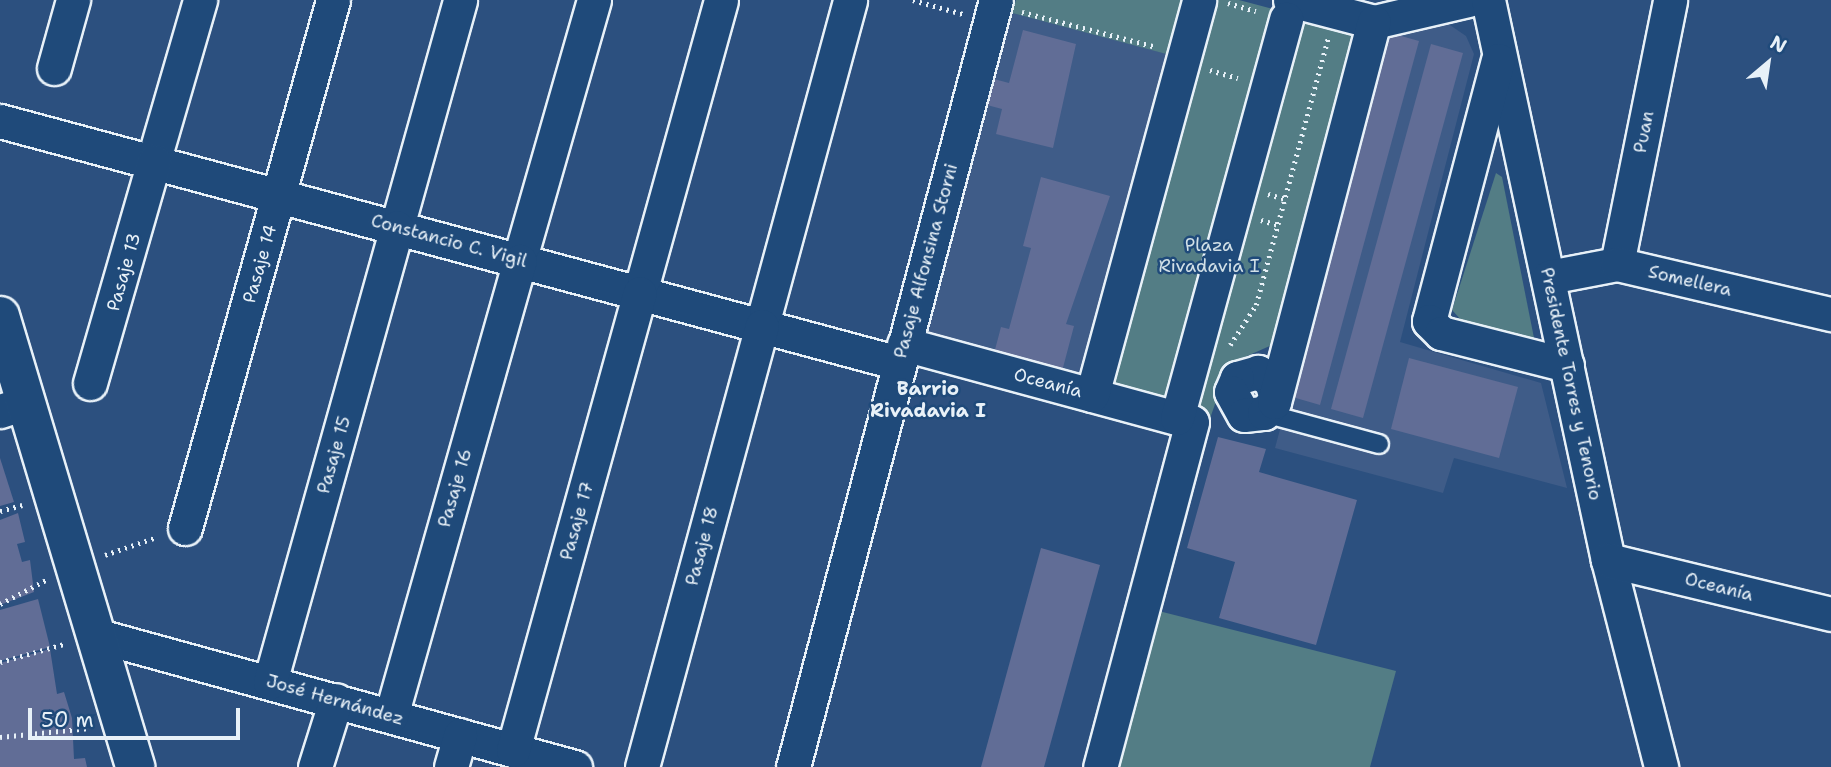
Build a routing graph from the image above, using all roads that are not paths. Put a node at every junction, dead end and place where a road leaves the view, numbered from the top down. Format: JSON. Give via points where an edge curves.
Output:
{"nodes":[{"id":1,"x":73,"y":0,"type":"edge"},
{"id":2,"x":200,"y":0,"type":"edge"},
{"id":3,"x":333,"y":0,"type":"edge"},
{"id":4,"x":460,"y":0,"type":"edge"},
{"id":5,"x":593,"y":0,"type":"edge"},
{"id":6,"x":721,"y":0,"type":"edge"},
{"id":7,"x":850,"y":0,"type":"edge"},
{"id":8,"x":1199,"y":0,"type":"edge"},
{"id":9,"x":1468,"y":0,"type":"edge"},
{"id":10,"x":1488,"y":0,"type":"edge"},
{"id":11,"x":1670,"y":0,"type":"edge"},
{"id":12,"x":994,"y":9,"type":"edge"},
{"id":13,"x":1288,"y":9,"type":"edge"},
{"id":14,"x":1374,"y":22,"type":"junction"},
{"id":15,"x":1500,"y":54,"type":"junction"},
{"id":16,"x":54,"y":68,"type":"dead end"},
{"id":17,"x":0,"y":121,"type":"edge"},
{"id":18,"x":156,"y":153,"type":"junction"},
{"id":19,"x":280,"y":195,"type":"junction"},
{"id":20,"x":399,"y":219,"type":"junction"},
{"id":21,"x":522,"y":252,"type":"junction"},
{"id":22,"x":1617,"y":264,"type":"junction"},
{"id":23,"x":1549,"y":277,"type":"junction"},
{"id":24,"x":642,"y":285,"type":"junction"},
{"id":25,"x":1831,"y":314,"type":"edge"},
{"id":26,"x":0,"y":316,"type":"edge"},
{"id":27,"x":764,"y":318,"type":"junction"},
{"id":28,"x":1287,"y":350,"type":"junction"},
{"id":29,"x":901,"y":354,"type":"junction"},
{"id":30,"x":1567,"y":365,"type":"junction"},
{"id":31,"x":90,"y":383,"type":"dead end"},
{"id":32,"x":1092,"y":395,"type":"junction"},
{"id":33,"x":1270,"y":404,"type":"junction"},
{"id":34,"x":12,"y":407,"type":"edge"},
{"id":35,"x":1184,"y":420,"type":"junction"},
{"id":36,"x":1379,"y":443,"type":"dead end"},
{"id":37,"x":185,"y":527,"type":"road end"},
{"id":38,"x":1608,"y":560,"type":"junction"},
{"id":39,"x":1831,"y":614,"type":"edge"},
{"id":40,"x":95,"y":635,"type":"junction"},
{"id":41,"x":270,"y":682,"type":"junction"},
{"id":42,"x":336,"y":700,"type":"junction"},
{"id":43,"x":391,"y":716,"type":"junction"},
{"id":44,"x":460,"y":734,"type":"junction"},
{"id":45,"x":513,"y":750,"type":"junction"},
{"id":46,"x":135,"y":767,"type":"edge"},
{"id":47,"x":315,"y":767,"type":"edge"},
{"id":48,"x":451,"y":767,"type":"edge"},
{"id":49,"x":573,"y":767,"type":"edge"},
{"id":50,"x":642,"y":767,"type":"edge"},
{"id":51,"x":793,"y":767,"type":"edge"},
{"id":52,"x":1100,"y":767,"type":"edge"},
{"id":53,"x":1661,"y":767,"type":"edge"}],
"edges":[{"from":1,"to":16,"type":"street"},
{"from":2,"to":18,"type":"street","name":"Pasaje 13"},
{"from":3,"to":19,"type":"street","name":"Pasaje 14"},
{"from":4,"to":20,"type":"street","name":"Pasaje 15"},
{"from":5,"to":21,"type":"street","name":"Pasaje 16"},
{"from":6,"to":24,"type":"street","name":"Pasaje 17"},
{"from":7,"to":27,"type":"street","name":"Pasaje 18"},
{"from":8,"to":32,"type":"street"},
{"from":9,"to":14,"type":"street"},
{"from":10,"to":15,"type":"street","name":"Presidente Torres y Tenorio"},
{"from":11,"to":22,"type":"street","name":"Puan"},
{"from":12,"to":29,"type":"street","name":"Pasaje Alfonsina Storni"},
{"from":13,"to":14,"type":"street","via":[[1330,11]]},
{"from":13,"to":35,"type":"street"},
{"from":14,"to":28,"type":"street"},
{"from":15,"to":23,"type":"street","name":"Presidente Torres y Tenorio"},
{"from":15,"to":30,"type":"street","via":[[1429,321],[1441,333]]},
{"from":17,"to":18,"type":"street","name":"Constancio C. Vigil"},
{"from":18,"to":19,"type":"street","name":"Constancio C. Vigil"},
{"from":18,"to":31,"type":"street","name":"Pasaje 13"},
{"from":19,"to":20,"type":"street","name":"Constancio C. Vigil"},
{"from":19,"to":37,"type":"street","name":"Pasaje 14"},
{"from":20,"to":21,"type":"street","name":"Constancio C. Vigil"},
{"from":20,"to":41,"type":"street","name":"Pasaje 15"},
{"from":21,"to":24,"type":"street","name":"Constancio C. Vigil"},
{"from":21,"to":43,"type":"street","name":"Pasaje 16"},
{"from":22,"to":23,"type":"street","name":"Somellera"},
{"from":22,"to":25,"type":"street","name":"Somellera"},
{"from":23,"to":30,"type":"street","name":"Presidente Torres y Tenorio"},
{"from":24,"to":27,"type":"street","name":"Constancio C. Vigil"},
{"from":24,"to":45,"type":"street","name":"Pasaje 17"},
{"from":26,"to":34,"type":"street"},
{"from":27,"to":29,"type":"street","name":"Constancio C. Vigil"},
{"from":27,"to":50,"type":"street","name":"Pasaje 18"},
{"from":28,"to":33,"type":"street"},
{"from":28,"to":33,"type":"street","via":[[1250,372],[1265,375]]},
{"from":29,"to":32,"type":"street","name":"Oceanía"},
{"from":29,"to":51,"type":"street","name":"Pasaje Alfonsina Storni"},
{"from":30,"to":38,"type":"street","name":"Presidente Torres y Tenorio"},
{"from":32,"to":35,"type":"street","name":"Oceanía"},
{"from":33,"to":36,"type":"lane"},
{"from":34,"to":40,"type":"street","via":[[76,565]]},
{"from":35,"to":52,"type":"street"},
{"from":38,"to":39,"type":"street","name":"Oceanía"},
{"from":38,"to":53,"type":"street","name":"Presidente Torres y Tenorio"},
{"from":40,"to":41,"type":"street","name":"José Hernández"},
{"from":40,"to":46,"type":"street"},
{"from":41,"to":42,"type":"street","name":"José Hernández"},
{"from":42,"to":43,"type":"street","name":"José Hernández"},
{"from":42,"to":47,"type":"street"},
{"from":43,"to":44,"type":"street","name":"José Hernández"},
{"from":44,"to":45,"type":"street","name":"José Hernández"},
{"from":44,"to":48,"type":"street"},
{"from":45,"to":49,"type":"street","name":"José Hernández"}]}
